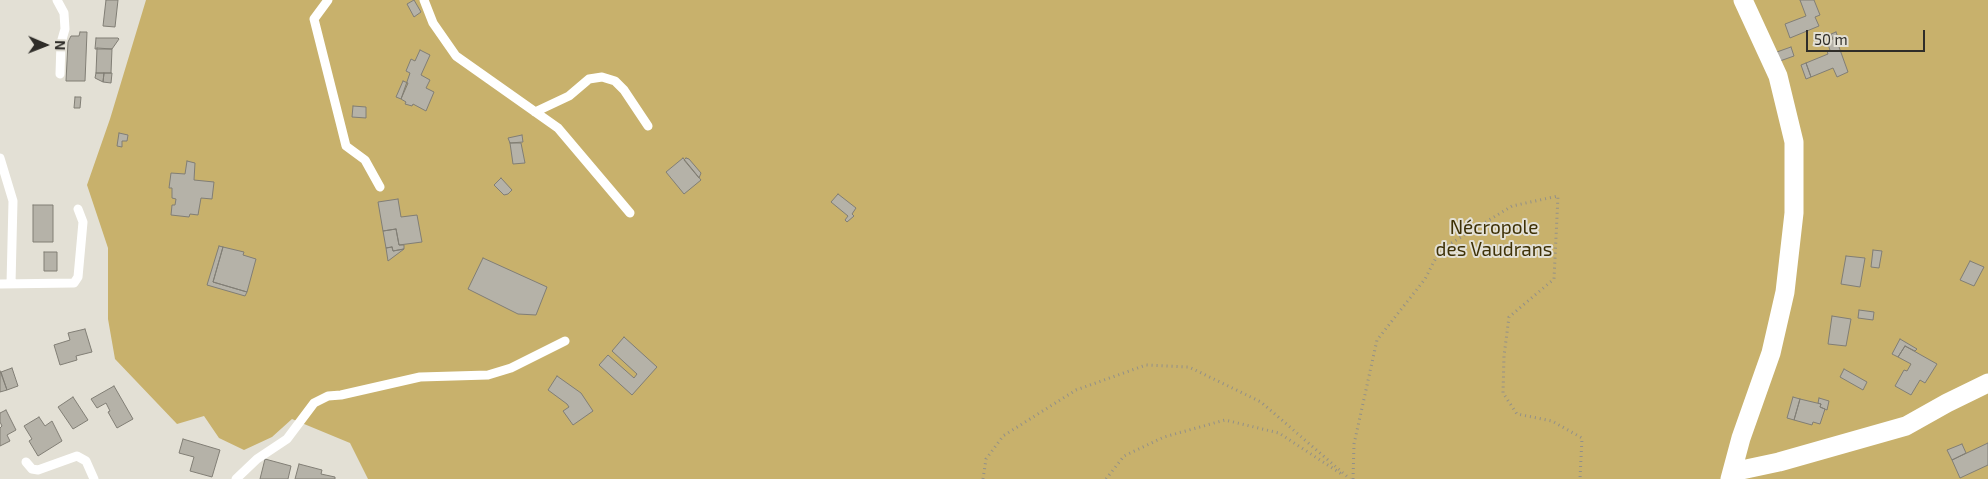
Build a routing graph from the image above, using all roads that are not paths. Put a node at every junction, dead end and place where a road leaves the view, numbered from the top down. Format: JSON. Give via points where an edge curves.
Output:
{"nodes":[{"id":1,"x":57,"y":0,"type":"edge"},
{"id":2,"x":328,"y":0,"type":"edge"},
{"id":3,"x":424,"y":0,"type":"edge"},
{"id":4,"x":1743,"y":0,"type":"edge"},
{"id":5,"x":60,"y":74,"type":"dead end"},
{"id":6,"x":536,"y":112,"type":"junction"},
{"id":7,"x":648,"y":126,"type":"dead end"},
{"id":8,"x":0,"y":158,"type":"edge"},
{"id":9,"x":380,"y":187,"type":"dead end"},
{"id":10,"x":78,"y":209,"type":"dead end"},
{"id":11,"x":630,"y":212,"type":"dead end"},
{"id":12,"x":0,"y":284,"type":"edge"},
{"id":13,"x":10,"y":284,"type":"junction"},
{"id":14,"x":565,"y":341,"type":"dead end"},
{"id":15,"x":1988,"y":382,"type":"edge"},
{"id":16,"x":26,"y":462,"type":"dead end"},
{"id":17,"x":1731,"y":475,"type":"edge"},
{"id":18,"x":94,"y":479,"type":"edge"},
{"id":19,"x":236,"y":479,"type":"edge"}],
"edges":[{"from":1,"to":5,"type":"lane","via":[[64,13],[65,29]]},
{"from":2,"to":9,"type":"lane","via":[[314,19],[342,132],[346,146],[364,160]]},
{"from":3,"to":6,"type":"lane","via":[[433,23],[456,56]]},
{"from":4,"to":17,"type":"street","via":[[1778,76],[1794,142],[1794,213],[1785,292],[1771,353]]},
{"from":6,"to":7,"type":"lane","via":[[569,96],[589,79],[602,77],[615,80]]},
{"from":6,"to":11,"type":"lane","via":[[558,128]]},
{"from":8,"to":13,"type":"lane","via":[[13,201]]},
{"from":10,"to":13,"type":"lane","via":[[83,222],[78,277],[74,283]]},
{"from":12,"to":13,"type":"lane"},
{"from":14,"to":19,"type":"lane","via":[[511,368],[488,375],[420,377],[328,396],[314,403],[286,439]]},
{"from":15,"to":17,"type":"street","via":[[1906,426]]},
{"from":16,"to":18,"type":"lane","via":[[38,470],[77,456],[86,461]]}]}
